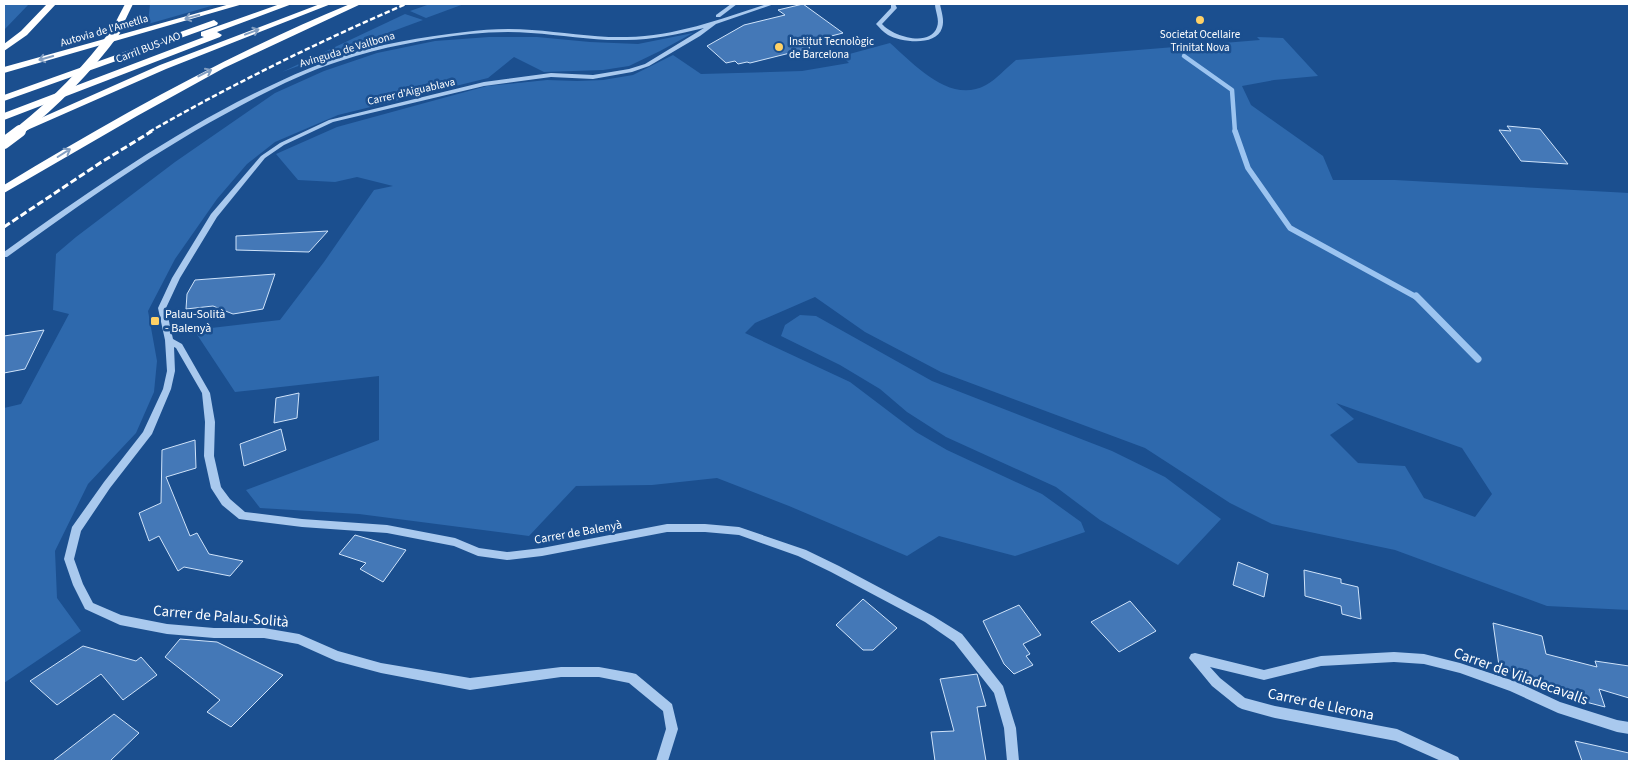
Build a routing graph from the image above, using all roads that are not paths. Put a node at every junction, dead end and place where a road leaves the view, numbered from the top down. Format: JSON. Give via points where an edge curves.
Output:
{"nodes":[{"id":1,"x":52,"y":4,"type":"edge"},
{"id":2,"x":129,"y":4,"type":"edge"},
{"id":3,"x":239,"y":4,"type":"edge"},
{"id":4,"x":272,"y":4,"type":"edge"},
{"id":5,"x":288,"y":4,"type":"edge"},
{"id":6,"x":303,"y":4,"type":"edge"},
{"id":7,"x":327,"y":4,"type":"edge"},
{"id":8,"x":357,"y":4,"type":"edge"},
{"id":9,"x":734,"y":4,"type":"edge"},
{"id":10,"x":771,"y":4,"type":"edge"},
{"id":11,"x":893,"y":4,"type":"edge"},
{"id":12,"x":937,"y":4,"type":"edge"},
{"id":13,"x":718,"y":16,"type":"dead end"},
{"id":14,"x":714,"y":23,"type":"junction"},
{"id":15,"x":4,"y":48,"type":"edge"},
{"id":16,"x":125,"y":54,"type":"junction"},
{"id":17,"x":4,"y":70,"type":"edge"},
{"id":18,"x":4,"y":98,"type":"edge"},
{"id":19,"x":4,"y":102,"type":"edge"},
{"id":20,"x":4,"y":116,"type":"edge"},
{"id":21,"x":4,"y":137,"type":"edge"},
{"id":22,"x":4,"y":144,"type":"edge"},
{"id":23,"x":4,"y":191,"type":"edge"},
{"id":24,"x":4,"y":255,"type":"edge"},
{"id":25,"x":169,"y":340,"type":"junction"},
{"id":26,"x":1195,"y":658,"type":"joint"},
{"id":27,"x":1629,"y":728,"type":"edge"},
{"id":28,"x":662,"y":761,"type":"edge"},
{"id":29,"x":1013,"y":761,"type":"edge"},
{"id":30,"x":1454,"y":761,"type":"edge"}],
"edges":[{"from":1,"to":15,"type":"highway"},
{"from":2,"to":22,"type":"highway","bridge":true,"via":[[116,31],[93,61],[56,100]]},
{"from":3,"to":17,"type":"highway","name":"Autovia de l'Ametlla","one_way":true},
{"from":4,"to":16,"type":"highway"},
{"from":5,"to":20,"type":"highway","via":[[162,50]]},
{"from":6,"to":20,"type":"highway","name":"Carril BUS-VAO"},
{"from":21,"to":7,"type":"highway","one_way":true,"via":[[212,47]]},
{"from":23,"to":8,"type":"highway","one_way":true,"via":[[122,118],[195,78]]},
{"from":9,"to":13,"type":"street"},
{"from":10,"to":14,"type":"street","name":"Carrer d'Aiguablava"},
{"from":11,"to":12,"type":"street","via":[[894,8],[879,24],[883,31],[903,40],[928,37],[938,31]]},
{"from":14,"to":24,"type":"street","name":"Avinguda de Vallbona","via":[[641,38],[529,31],[463,34],[389,45],[324,65],[298,74],[166,146]]},
{"from":14,"to":25,"type":"street","name":"Carrer d'Aiguablava","via":[[646,66],[593,77],[551,75],[484,84],[331,121],[282,144],[263,157],[217,211],[176,278],[162,308]]},
{"from":16,"to":18,"type":"highway"},
{"from":16,"to":19,"type":"highway"},
{"from":25,"to":28,"type":"street","name":"Carrer de Palau-Solità","via":[[171,371],[167,389],[147,434],[76,530],[69,559],[89,606],[120,620],[167,629],[264,633],[300,639],[336,656],[381,668],[470,684],[561,672],[599,672],[632,678],[668,708],[672,729]]},
{"from":25,"to":29,"type":"street","name":"Carrer de Balenyà","via":[[179,346],[206,393],[210,422],[209,456],[216,488],[242,516],[387,529],[507,556],[667,528],[739,531],[802,553],[835,569],[958,638],[999,690],[1010,728]]},
{"from":26,"to":27,"type":"street","name":"Carrer de Viladecavalls","via":[[1264,675],[1321,661],[1394,657],[1424,659],[1460,668],[1513,686],[1558,707]]},
{"from":26,"to":30,"type":"street","name":"Carrer de Llerona","via":[[1216,682],[1242,703],[1397,735]]}]}
